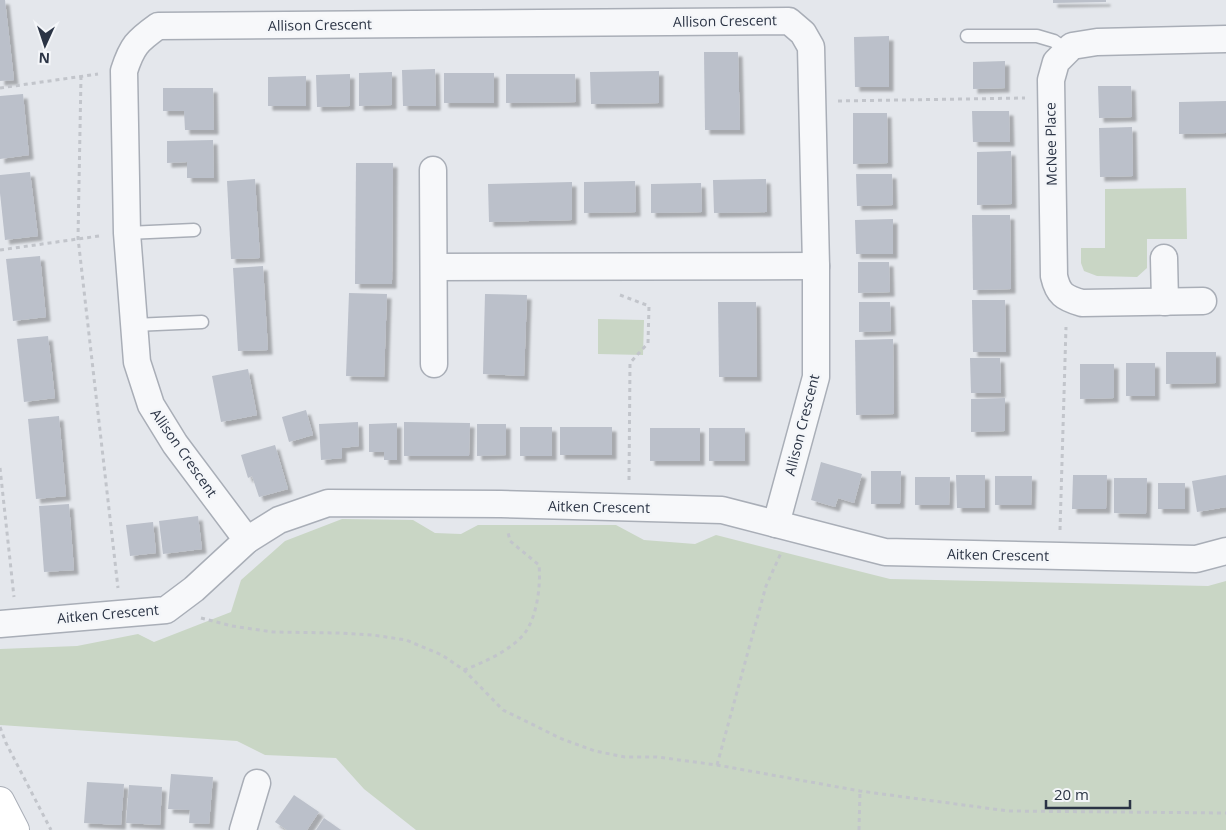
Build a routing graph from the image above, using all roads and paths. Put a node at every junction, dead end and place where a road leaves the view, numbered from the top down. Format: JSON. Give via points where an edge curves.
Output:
{"nodes":[{"id":1,"x":968,"y":36,"type":"dead end"},
{"id":2,"x":1226,"y":39,"type":"edge"},
{"id":3,"x":1068,"y":51,"type":"junction"},
{"id":4,"x":124,"y":71,"type":"junction"},
{"id":5,"x":81,"y":76,"type":"junction"},
{"id":6,"x":0,"y":88,"type":"edge"},
{"id":7,"x":1050,"y":97,"type":"junction"},
{"id":8,"x":812,"y":101,"type":"junction"},
{"id":9,"x":433,"y":170,"type":"dead end"},
{"id":10,"x":194,"y":230,"type":"dead end"},
{"id":11,"x":127,"y":233,"type":"junction"},
{"id":12,"x":78,"y":238,"type":"junction"},
{"id":13,"x":0,"y":250,"type":"edge"},
{"id":14,"x":1164,"y":258,"type":"dead end"},
{"id":15,"x":617,"y":266,"type":"junction"},
{"id":16,"x":816,"y":266,"type":"junction"},
{"id":17,"x":434,"y":267,"type":"junction"},
{"id":18,"x":1070,"y":300,"type":"junction"},
{"id":19,"x":1204,"y":301,"type":"dead end"},
{"id":20,"x":1165,"y":302,"type":"junction"},
{"id":21,"x":202,"y":322,"type":"dead end"},
{"id":22,"x":134,"y":325,"type":"junction"},
{"id":23,"x":434,"y":364,"type":"dead end"},
{"id":24,"x":0,"y":468,"type":"edge"},
{"id":25,"x":501,"y":504,"type":"junction"},
{"id":26,"x":628,"y":507,"type":"junction"},
{"id":27,"x":785,"y":526,"type":"junction"},
{"id":28,"x":247,"y":540,"type":"junction"},
{"id":29,"x":1226,"y":551,"type":"edge"},
{"id":30,"x":1059,"y":556,"type":"junction"},
{"id":31,"x":166,"y":610,"type":"junction"},
{"id":32,"x":121,"y":613,"type":"junction"},
{"id":33,"x":8,"y":623,"type":"edge"},
{"id":34,"x":464,"y":670,"type":"junction"},
{"id":35,"x":0,"y":727,"type":"edge"},
{"id":36,"x":717,"y":765,"type":"junction"},
{"id":37,"x":257,"y":783,"type":"dead end"},
{"id":38,"x":860,"y":792,"type":"junction"},
{"id":39,"x":0,"y":801,"type":"edge"},
{"id":40,"x":1226,"y":812,"type":"edge"},
{"id":41,"x":15,"y":830,"type":"edge"},
{"id":42,"x":51,"y":830,"type":"edge"},
{"id":43,"x":243,"y":830,"type":"edge"},
{"id":44,"x":859,"y":830,"type":"edge"}],
"edges":[{"from":1,"to":3,"type":"lane","via":[[1037,36],[1054,41]]},
{"from":2,"to":3,"type":"street","via":[[1097,42],[1072,46]]},
{"from":3,"to":7,"type":"street","name":"McNee Place","via":[[1056,62]]},
{"from":4,"to":5,"type":"path"},
{"from":4,"to":8,"type":"street","name":"Allison Crescent","via":[[129,54],[139,40],[158,26],[789,21],[804,33],[810,47]]},
{"from":4,"to":11,"type":"street","name":"Allison Crescent"},
{"from":5,"to":6,"type":"path"},
{"from":5,"to":12,"type":"path"},
{"from":7,"to":8,"type":"path"},
{"from":7,"to":18,"type":"street","name":"McNee Place","via":[[1054,276],[1057,290]]},
{"from":8,"to":16,"type":"street","name":"Allison Crescent"},
{"from":9,"to":17,"type":"street"},
{"from":10,"to":11,"type":"lane"},
{"from":11,"to":12,"type":"path"},
{"from":11,"to":22,"type":"street","name":"Allison Crescent"},
{"from":12,"to":13,"type":"path"},
{"from":12,"to":32,"type":"path"},
{"from":14,"to":20,"type":"street"},
{"from":15,"to":16,"type":"street"},
{"from":15,"to":17,"type":"street"},
{"from":15,"to":26,"type":"path","via":[[616,294],[649,306],[648,342],[630,363]]},
{"from":16,"to":27,"type":"street","name":"Allison Crescent","via":[[816,377]]},
{"from":17,"to":23,"type":"street"},
{"from":18,"to":20,"type":"street","via":[[1082,303]]},
{"from":18,"to":30,"type":"path","via":[[1066,318]]},
{"from":19,"to":20,"type":"street"},
{"from":21,"to":22,"type":"lane"},
{"from":22,"to":28,"type":"street","name":"Allison Crescent","via":[[137,362],[151,405],[175,444]]},
{"from":24,"to":33,"type":"path"},
{"from":25,"to":26,"type":"street","name":"Aitken Crescent"},
{"from":25,"to":28,"type":"street","name":"Aitken Crescent","via":[[328,503],[279,520]]},
{"from":25,"to":34,"type":"path","via":[[510,541],[539,566],[536,608],[525,633],[486,662]]},
{"from":26,"to":27,"type":"street","name":"Aitken Crescent","via":[[722,510]]},
{"from":27,"to":30,"type":"street","name":"Aitken Crescent","via":[[885,552]]},
{"from":27,"to":36,"type":"path"},
{"from":28,"to":31,"type":"street","name":"Aitken Crescent"},
{"from":29,"to":30,"type":"street","name":"Aitken Crescent","via":[[1196,558]]},
{"from":31,"to":32,"type":"street","name":"Aitken Crescent"},
{"from":31,"to":34,"type":"path","via":[[273,632],[339,633],[406,640],[442,655]]},
{"from":32,"to":33,"type":"street","name":"Aitken Crescent"},
{"from":34,"to":36,"type":"path","via":[[503,710],[562,739],[625,757],[657,757]]},
{"from":35,"to":42,"type":"path"},
{"from":36,"to":38,"type":"path"},
{"from":37,"to":43,"type":"street"},
{"from":38,"to":40,"type":"path","via":[[1008,811]]},
{"from":38,"to":44,"type":"path"},
{"from":39,"to":41,"type":"street"}]}
